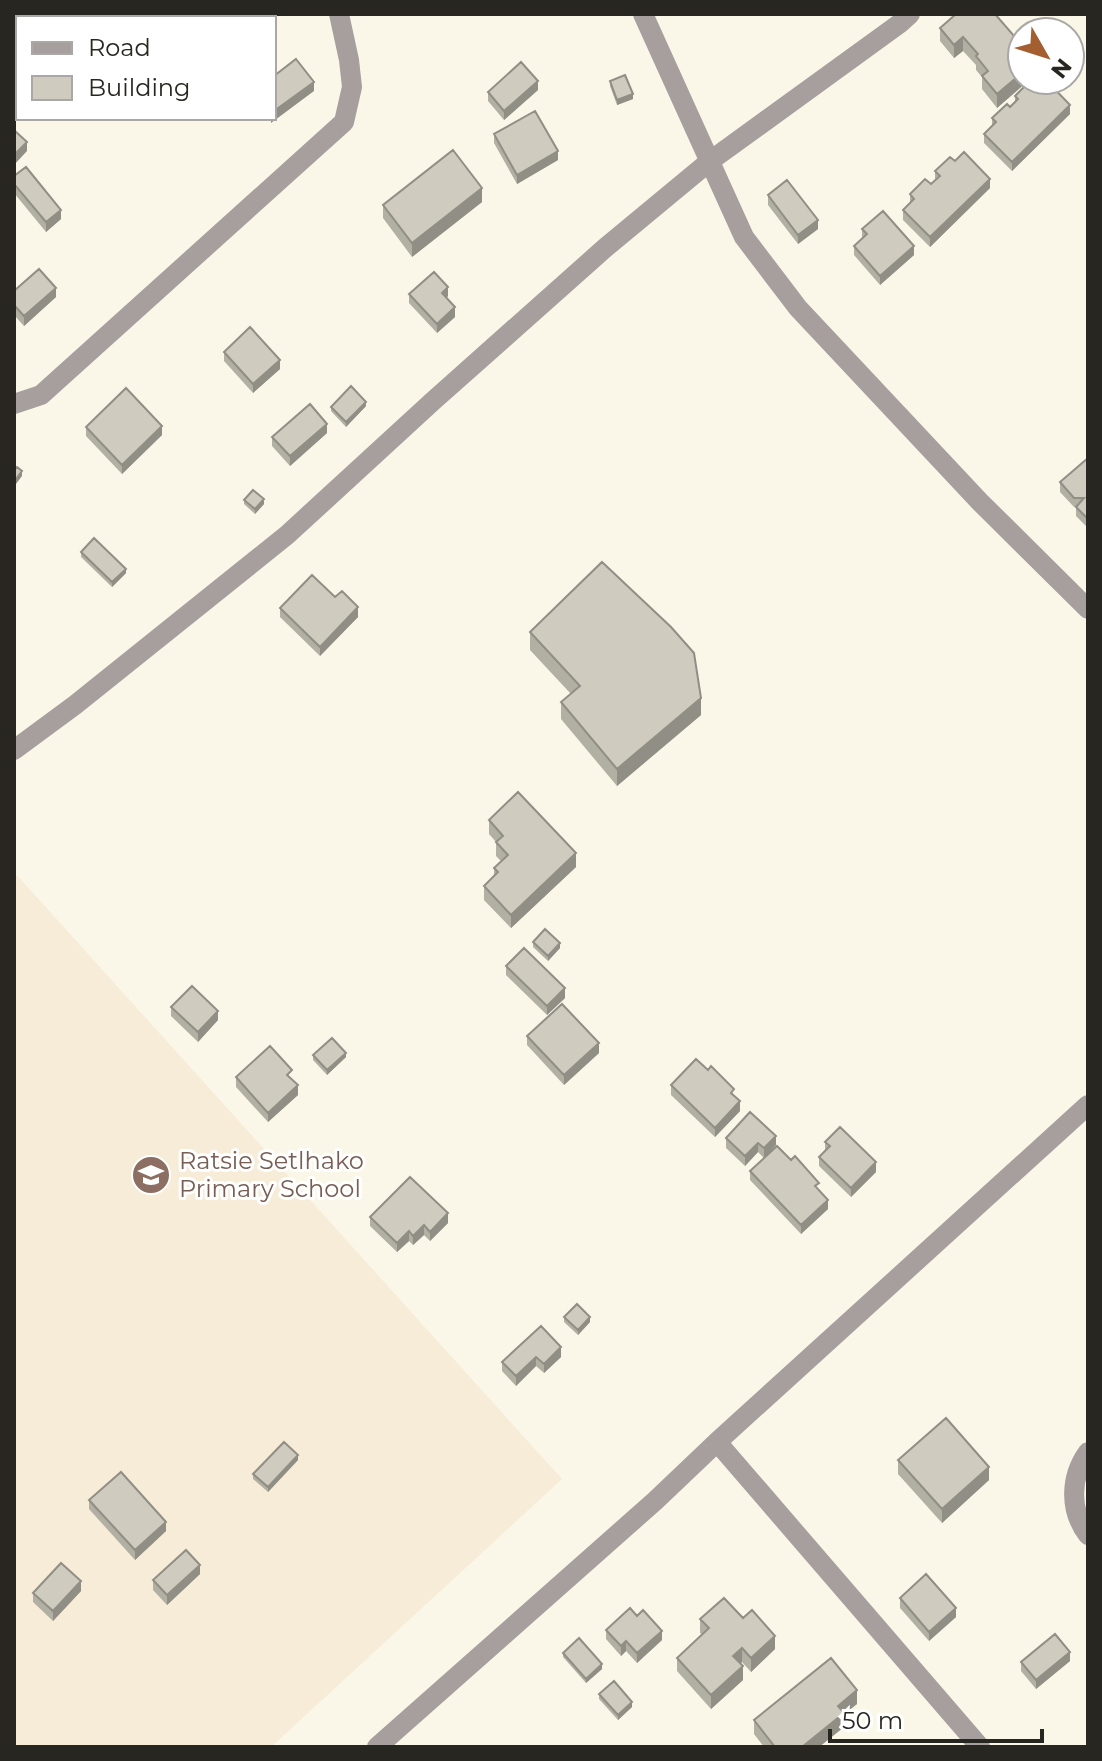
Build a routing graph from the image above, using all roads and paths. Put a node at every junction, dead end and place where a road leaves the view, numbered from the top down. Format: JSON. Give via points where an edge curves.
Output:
{"nodes":[{"id":1,"x":339,"y":14,"type":"edge"},
{"id":2,"x":643,"y":14,"type":"edge"},
{"id":3,"x":910,"y":14,"type":"edge"},
{"id":4,"x":710,"y":161,"type":"junction"},
{"id":5,"x":14,"y":404,"type":"edge"},
{"id":6,"x":1088,"y":609,"type":"edge"},
{"id":7,"x":14,"y":750,"type":"edge"},
{"id":8,"x":1088,"y":1105,"type":"edge"},
{"id":9,"x":717,"y":1442,"type":"junction"},
{"id":10,"x":1088,"y":1452,"type":"edge"},
{"id":11,"x":1088,"y":1535,"type":"edge"},
{"id":12,"x":377,"y":1747,"type":"edge"},
{"id":13,"x":980,"y":1747,"type":"edge"}],
"edges":[{"from":1,"to":5,"type":"street","via":[[352,87],[344,122],[41,395]]},
{"from":2,"to":4,"type":"street"},
{"from":3,"to":4,"type":"street"},
{"from":4,"to":6,"type":"street","via":[[744,237],[798,308]]},
{"from":4,"to":7,"type":"street","via":[[605,248],[287,535]]},
{"from":8,"to":9,"type":"street"},
{"from":9,"to":12,"type":"street"},
{"from":9,"to":13,"type":"street"},
{"from":10,"to":11,"type":"street","via":[[1073,1495]]}]}
